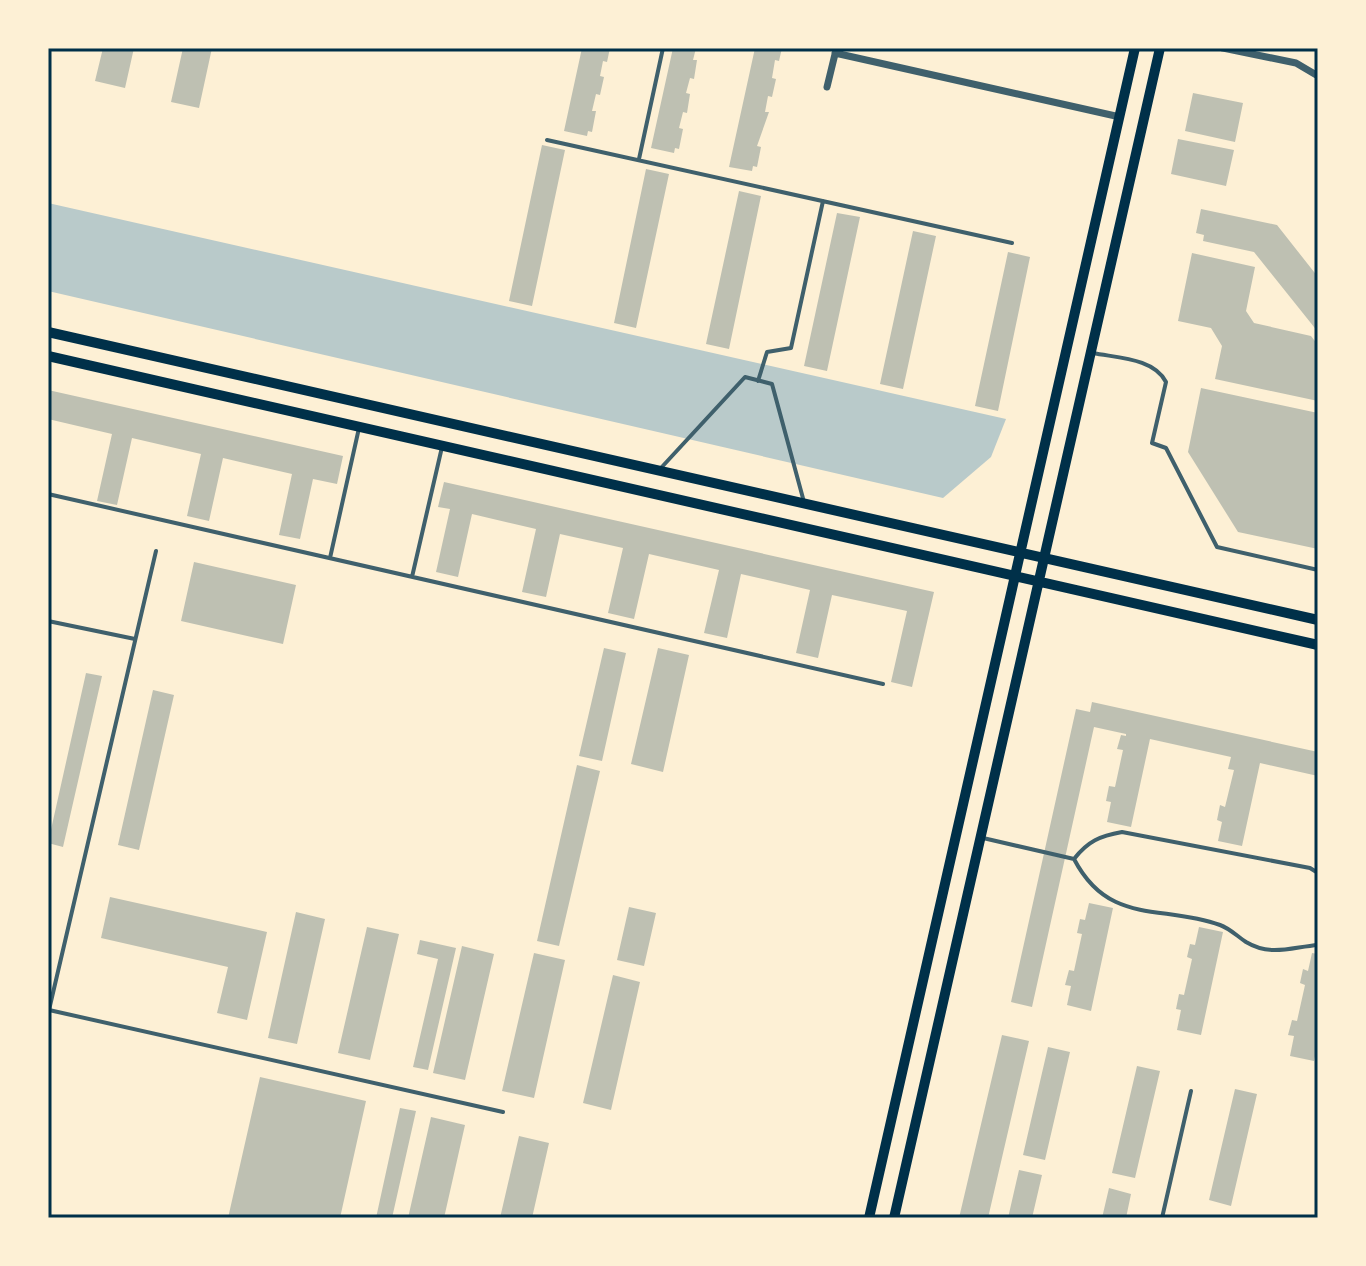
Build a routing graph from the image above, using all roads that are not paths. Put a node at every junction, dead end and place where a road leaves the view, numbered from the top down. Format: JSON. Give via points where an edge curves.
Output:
{"nodes":[{"id":1,"x":663,"y":48,"type":"edge"},
{"id":2,"x":1135,"y":48,"type":"edge"},
{"id":3,"x":1160,"y":48,"type":"edge"},
{"id":4,"x":1223,"y":48,"type":"edge"},
{"id":5,"x":836,"y":50,"type":"edge"},
{"id":6,"x":1318,"y":76,"type":"edge"},
{"id":7,"x":827,"y":87,"type":"dead end"},
{"id":8,"x":1120,"y":117,"type":"junction"},
{"id":9,"x":547,"y":140,"type":"dead end"},
{"id":10,"x":639,"y":160,"type":"junction"},
{"id":11,"x":823,"y":201,"type":"junction"},
{"id":12,"x":1012,"y":243,"type":"dead end"},
{"id":13,"x":48,"y":332,"type":"edge"},
{"id":14,"x":1091,"y":352,"type":"junction"},
{"id":15,"x":48,"y":356,"type":"edge"},
{"id":16,"x":758,"y":381,"type":"junction"},
{"id":17,"x":359,"y":427,"type":"junction"},
{"id":18,"x":442,"y":446,"type":"junction"},
{"id":19,"x":658,"y":470,"type":"junction"},
{"id":20,"x":48,"y":494,"type":"edge"},
{"id":21,"x":804,"y":504,"type":"junction"},
{"id":22,"x":156,"y":551,"type":"dead end"},
{"id":23,"x":330,"y":558,"type":"junction"},
{"id":24,"x":1019,"y":558,"type":"junction"},
{"id":25,"x":1044,"y":558,"type":"junction"},
{"id":26,"x":1318,"y":570,"type":"edge"},
{"id":27,"x":1015,"y":576,"type":"junction"},
{"id":28,"x":1040,"y":576,"type":"junction"},
{"id":29,"x":412,"y":577,"type":"junction"},
{"id":30,"x":1318,"y":620,"type":"edge"},
{"id":31,"x":48,"y":621,"type":"edge"},
{"id":32,"x":135,"y":639,"type":"junction"},
{"id":33,"x":1318,"y":645,"type":"edge"},
{"id":34,"x":883,"y":684,"type":"dead end"},
{"id":35,"x":980,"y":837,"type":"junction"},
{"id":36,"x":1074,"y":859,"type":"junction"},
{"id":37,"x":1318,"y":873,"type":"edge"},
{"id":38,"x":1318,"y":945,"type":"edge"},
{"id":39,"x":48,"y":1010,"type":"edge"},
{"id":40,"x":1191,"y":1091,"type":"dead end"},
{"id":41,"x":503,"y":1112,"type":"dead end"},
{"id":42,"x":869,"y":1218,"type":"edge"},
{"id":43,"x":894,"y":1218,"type":"edge"},
{"id":44,"x":1162,"y":1218,"type":"edge"}],
"edges":[{"from":1,"to":10,"type":"lane"},
{"from":2,"to":8,"type":"main road"},
{"from":3,"to":14,"type":"main road"},
{"from":4,"to":6,"type":"street","via":[[1296,63]]},
{"from":5,"to":7,"type":"street"},
{"from":5,"to":8,"type":"street"},
{"from":8,"to":24,"type":"main road"},
{"from":9,"to":10,"type":"lane"},
{"from":10,"to":11,"type":"lane"},
{"from":11,"to":12,"type":"lane"},
{"from":11,"to":16,"type":"lane","via":[[791,348],[767,352]]},
{"from":13,"to":19,"type":"main road"},
{"from":14,"to":25,"type":"main road"},
{"from":14,"to":26,"type":"lane","via":[[1153,366],[1162,374],[1166,382],[1152,443],[1166,448],[1217,547]]},
{"from":15,"to":17,"type":"main road"},
{"from":16,"to":19,"type":"lane","via":[[745,377]]},
{"from":16,"to":21,"type":"lane","via":[[772,384]]},
{"from":17,"to":18,"type":"main road"},
{"from":17,"to":23,"type":"lane"},
{"from":18,"to":27,"type":"main road"},
{"from":18,"to":29,"type":"lane"},
{"from":19,"to":21,"type":"main road"},
{"from":20,"to":23,"type":"lane"},
{"from":21,"to":24,"type":"main road"},
{"from":22,"to":32,"type":"lane"},
{"from":23,"to":29,"type":"lane"},
{"from":24,"to":25,"type":"main road"},
{"from":24,"to":27,"type":"main road"},
{"from":25,"to":28,"type":"main road"},
{"from":25,"to":30,"type":"main road"},
{"from":27,"to":28,"type":"main road"},
{"from":27,"to":42,"type":"main road"},
{"from":28,"to":33,"type":"main road"},
{"from":28,"to":35,"type":"main road"},
{"from":29,"to":34,"type":"lane"},
{"from":31,"to":32,"type":"lane"},
{"from":32,"to":39,"type":"lane"},
{"from":35,"to":36,"type":"lane"},
{"from":35,"to":43,"type":"main road"},
{"from":36,"to":37,"type":"lane","via":[[1093,839],[1122,832]]},
{"from":36,"to":38,"type":"lane","via":[[1084,879],[1121,906],[1221,925],[1262,949],[1291,951]]},
{"from":39,"to":41,"type":"lane"},
{"from":40,"to":44,"type":"lane"}]}
